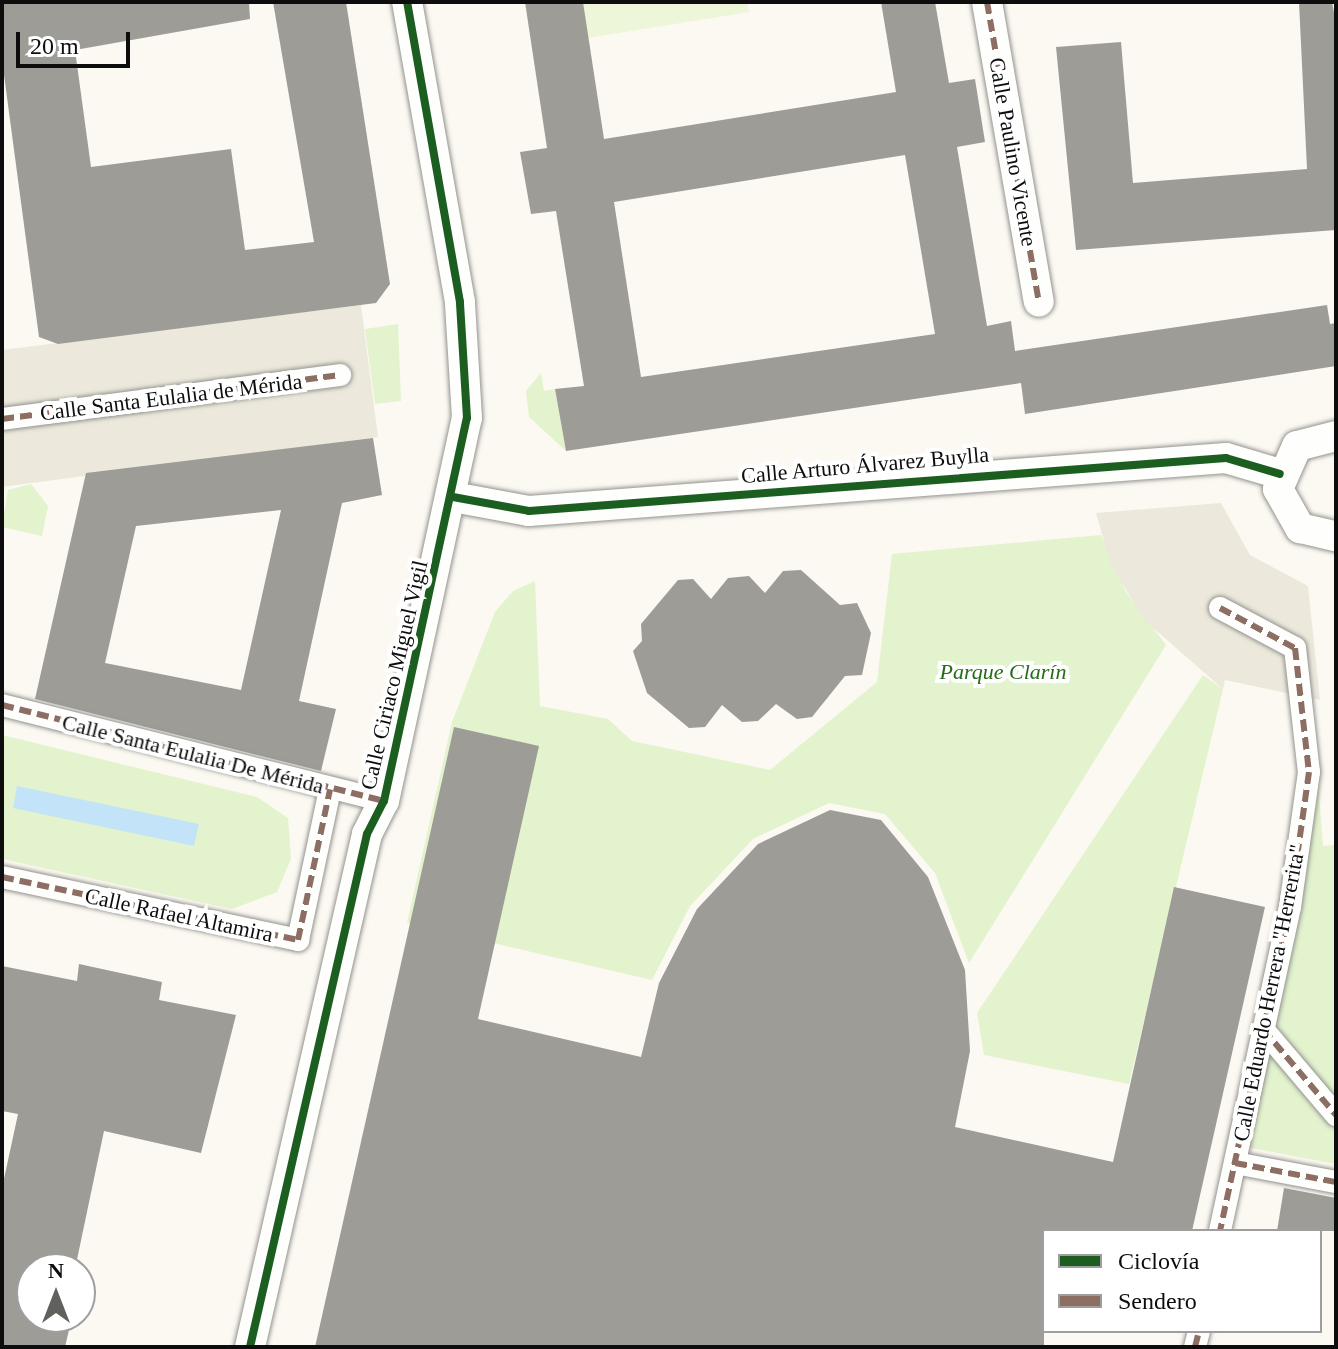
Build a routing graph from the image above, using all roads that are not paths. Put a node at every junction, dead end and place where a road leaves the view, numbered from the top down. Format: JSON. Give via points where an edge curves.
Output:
{"nodes":[{"id":1,"x":407,"y":2,"type":"edge"},
{"id":2,"x":987,"y":2,"type":"edge"},
{"id":3,"x":1039,"y":302,"type":"dead end"},
{"id":4,"x":340,"y":375,"type":"dead end"},
{"id":5,"x":2,"y":419,"type":"edge"},
{"id":6,"x":1336,"y":436,"type":"edge"},
{"id":7,"x":1280,"y":474,"type":"junction"},
{"id":8,"x":453,"y":497,"type":"junction"},
{"id":9,"x":1336,"y":536,"type":"edge"},
{"id":10,"x":1220,"y":608,"type":"dead end"},
{"id":11,"x":2,"y":705,"type":"edge"},
{"id":12,"x":330,"y":789,"type":"junction"},
{"id":13,"x":384,"y":801,"type":"junction"},
{"id":14,"x":2,"y":877,"type":"edge"},
{"id":15,"x":1263,"y":1029,"type":"junction"},
{"id":16,"x":1336,"y":1115,"type":"edge"},
{"id":17,"x":1235,"y":1163,"type":"junction"},
{"id":18,"x":1336,"y":1182,"type":"edge"},
{"id":19,"x":1220,"y":1229,"type":"edge"},
{"id":20,"x":250,"y":1347,"type":"edge"}],
"edges":[{"from":1,"to":8,"type":"street","name":"Calle Ciriaco Miguel Vigil","via":[[461,317],[467,418]]},
{"from":2,"to":3,"type":"street","name":"Calle Paulino Vicente"},
{"from":4,"to":5,"type":"street","name":"Calle Santa Eulalia de Mérida"},
{"from":6,"to":7,"type":"street","via":[[1297,446]]},
{"from":7,"to":8,"type":"street","name":"Calle Arturo Álvarez Buylla","via":[[1226,458],[529,511]]},
{"from":7,"to":9,"type":"street","via":[[1289,517],[1314,535]]},
{"from":8,"to":13,"type":"street","name":"Calle Ciriaco Miguel Vigil"},
{"from":10,"to":15,"type":"street","name":"Calle Eduardo Herrera \"Herrerita\"","via":[[1295,648],[1306,700],[1309,772]]},
{"from":11,"to":12,"type":"street","name":"Calle Santa Eulalia De Mérida"},
{"from":12,"to":13,"type":"street","name":"Calle Santa Eulalia De Mérida"},
{"from":12,"to":14,"type":"street","name":"Calle Rafael Altamira","via":[[298,940]]},
{"from":13,"to":20,"type":"street","name":"Calle Ciriaco Miguel Vigil","via":[[367,834]]},
{"from":15,"to":16,"type":"street"},
{"from":15,"to":17,"type":"street","name":"Calle Eduardo Herrera \"Herrerita\""},
{"from":17,"to":18,"type":"street"},
{"from":17,"to":19,"type":"street","name":"Calle Eduardo Herrera \"Herrerita\""}]}
